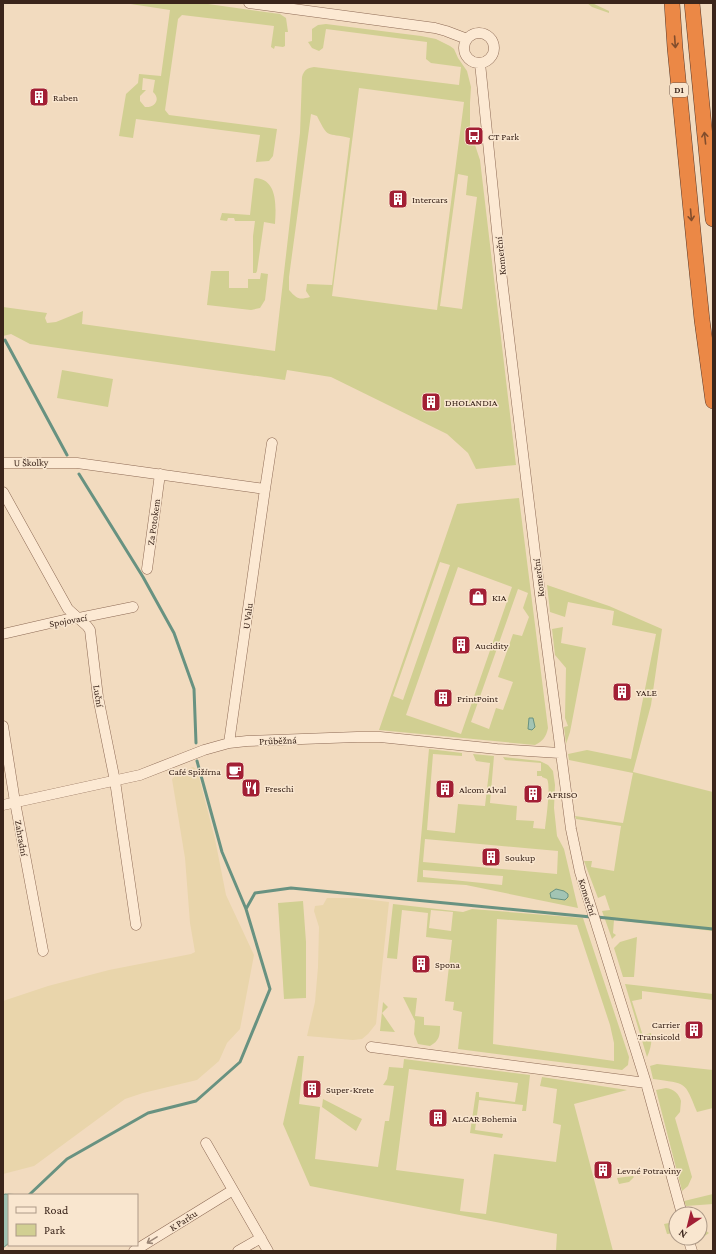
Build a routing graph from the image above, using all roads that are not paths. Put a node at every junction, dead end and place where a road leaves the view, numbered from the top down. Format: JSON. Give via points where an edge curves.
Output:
{"nodes":[{"id":1,"x":250,"y":3,"type":"edge"},
{"id":2,"x":672,"y":3,"type":"edge"},
{"id":3,"x":692,"y":3,"type":"edge"},
{"id":4,"x":467,"y":39,"type":"junction"},
{"id":5,"x":480,"y":63,"type":"junction"},
{"id":6,"x":713,"y":218,"type":"edge"},
{"id":7,"x":713,"y":401,"type":"edge"},
{"id":8,"x":272,"y":443,"type":"dead end"},
{"id":9,"x":3,"y":463,"type":"edge"},
{"id":10,"x":160,"y":474,"type":"junction"},
{"id":11,"x":265,"y":489,"type":"junction"},
{"id":12,"x":3,"y":492,"type":"edge"},
{"id":13,"x":147,"y":569,"type":"dead end"},
{"id":14,"x":133,"y":606,"type":"dead end"},
{"id":15,"x":79,"y":618,"type":"junction"},
{"id":16,"x":3,"y":634,"type":"edge"},
{"id":17,"x":3,"y":726,"type":"edge"},
{"id":18,"x":229,"y":744,"type":"junction"},
{"id":19,"x":560,"y":753,"type":"junction"},
{"id":20,"x":115,"y":781,"type":"junction"},
{"id":21,"x":15,"y":802,"type":"junction"},
{"id":22,"x":3,"y":805,"type":"edge"},
{"id":23,"x":136,"y":924,"type":"dead end"},
{"id":24,"x":43,"y":951,"type":"dead end"},
{"id":25,"x":371,"y":1047,"type":"dead end"},
{"id":26,"x":646,"y":1083,"type":"junction"},
{"id":27,"x":206,"y":1143,"type":"dead end"},
{"id":28,"x":233,"y":1190,"type":"junction"},
{"id":29,"x":680,"y":1206,"type":"edge"},
{"id":30,"x":261,"y":1238,"type":"junction"},
{"id":31,"x":134,"y":1251,"type":"edge"},
{"id":32,"x":238,"y":1251,"type":"edge"},
{"id":33,"x":268,"y":1251,"type":"edge"}],
"edges":[{"from":1,"to":4,"type":"street","via":[[435,28]]},
{"from":2,"to":7,"type":"highway","number":"D1","one_way":true,"via":[[702,320]]},
{"from":6,"to":3,"type":"highway","number":"D1","one_way":true},
{"from":4,"to":5,"type":"street","via":[[464,44],[465,53],[471,60]]},
{"from":4,"to":5,"type":"street","via":[[479,33],[491,40],[493,53],[488,60]]},
{"from":5,"to":19,"type":"street","name":"Komerční","via":[[502,280]]},
{"from":8,"to":11,"type":"street","name":"U Valu"},
{"from":9,"to":10,"type":"street","name":"U Školky","via":[[77,463]]},
{"from":10,"to":11,"type":"street"},
{"from":10,"to":13,"type":"street","name":"Za Potokem"},
{"from":11,"to":18,"type":"street","name":"U Valu"},
{"from":12,"to":15,"type":"street","name":"Luční","via":[[68,609]]},
{"from":14,"to":15,"type":"street","name":"Spojovací"},
{"from":15,"to":16,"type":"street","name":"Spojovací","via":[[68,618]]},
{"from":15,"to":20,"type":"street","name":"Luční","via":[[90,630],[98,697]]},
{"from":17,"to":21,"type":"street","name":"Zahradní"},
{"from":18,"to":19,"type":"street","name":"Průběžná","via":[[247,741],[372,737]]},
{"from":18,"to":20,"type":"street","name":"Průběžná","via":[[204,750],[140,775]]},
{"from":19,"to":26,"type":"street","name":"Komerční","via":[[580,872]]},
{"from":20,"to":21,"type":"street","name":"Průběžná"},
{"from":20,"to":23,"type":"street","name":"Luční"},
{"from":21,"to":22,"type":"street","name":"Průběžná"},
{"from":21,"to":24,"type":"street","name":"Zahradní"},
{"from":25,"to":26,"type":"street"},
{"from":26,"to":29,"type":"street","name":"Komerční"},
{"from":27,"to":28,"type":"street"},
{"from":28,"to":30,"type":"street"},
{"from":28,"to":31,"type":"street","name":"K Parku","one_way":true},
{"from":30,"to":32,"type":"street"},
{"from":30,"to":33,"type":"street"}]}
